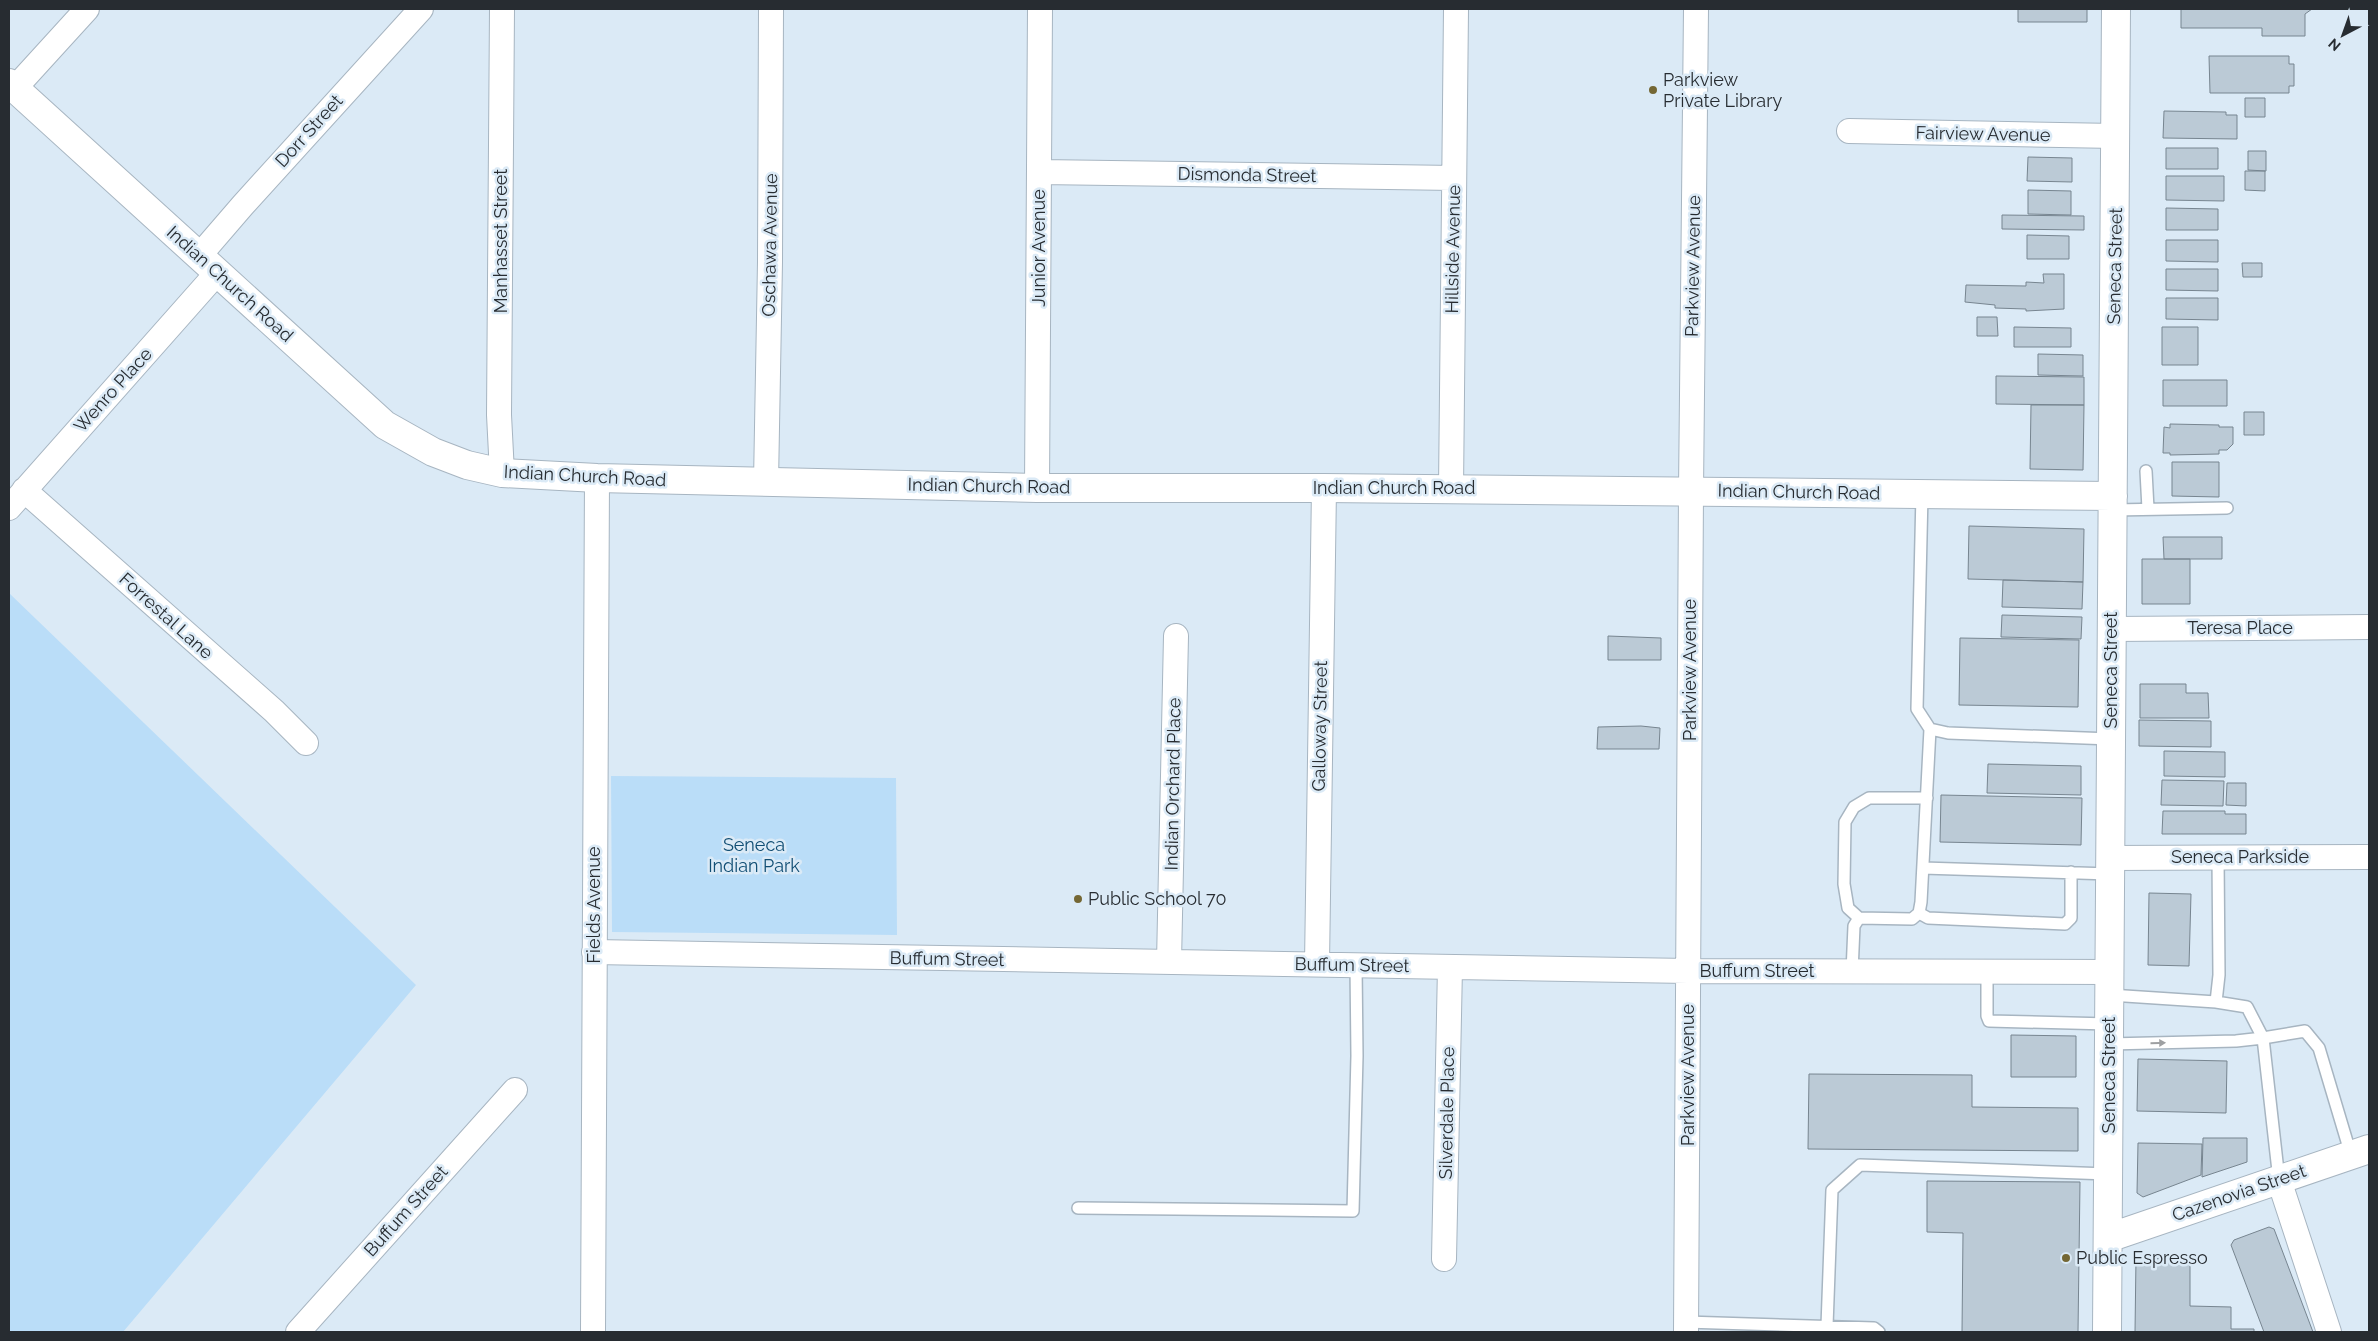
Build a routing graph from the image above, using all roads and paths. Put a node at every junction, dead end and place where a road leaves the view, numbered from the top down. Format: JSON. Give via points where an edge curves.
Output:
{"nodes":[{"id":1,"x":87,"y":9,"type":"edge"},
{"id":2,"x":421,"y":9,"type":"edge"},
{"id":3,"x":502,"y":9,"type":"edge"},
{"id":4,"x":771,"y":9,"type":"edge"},
{"id":5,"x":1040,"y":9,"type":"edge"},
{"id":6,"x":1456,"y":9,"type":"edge"},
{"id":7,"x":1696,"y":9,"type":"edge"},
{"id":8,"x":2116,"y":9,"type":"edge"},
{"id":9,"x":12,"y":86,"type":"edge"},
{"id":10,"x":1850,"y":131,"type":"dead end"},
{"id":11,"x":2116,"y":136,"type":"junction"},
{"id":12,"x":1040,"y":172,"type":"junction"},
{"id":13,"x":1454,"y":178,"type":"junction"},
{"id":14,"x":208,"y":264,"type":"junction"},
{"id":15,"x":2146,"y":472,"type":"dead end"},
{"id":16,"x":502,"y":473,"type":"junction"},
{"id":17,"x":597,"y":478,"type":"junction"},
{"id":18,"x":766,"y":482,"type":"junction"},
{"id":19,"x":1037,"y":488,"type":"junction"},
{"id":20,"x":1324,"y":488,"type":"junction"},
{"id":21,"x":1450,"y":489,"type":"junction"},
{"id":22,"x":24,"y":490,"type":"junction"},
{"id":23,"x":1691,"y":491,"type":"junction"},
{"id":24,"x":1922,"y":494,"type":"junction"},
{"id":25,"x":2113,"y":503,"type":"junction"},
{"id":26,"x":9,"y":508,"type":"edge"},
{"id":27,"x":2226,"y":508,"type":"dead end"},
{"id":28,"x":2148,"y":509,"type":"junction"},
{"id":29,"x":2369,"y":627,"type":"edge"},
{"id":30,"x":2112,"y":628,"type":"junction"},
{"id":31,"x":1176,"y":636,"type":"dead end"},
{"id":32,"x":1930,"y":729,"type":"junction"},
{"id":33,"x":2111,"y":739,"type":"junction"},
{"id":34,"x":306,"y":743,"type":"dead end"},
{"id":35,"x":1927,"y":798,"type":"junction"},
{"id":36,"x":2218,"y":857,"type":"junction"},
{"id":37,"x":2369,"y":857,"type":"edge"},
{"id":38,"x":2110,"y":866,"type":"junction"},
{"id":39,"x":1923,"y":868,"type":"junction"},
{"id":40,"x":2071,"y":872,"type":"junction"},
{"id":41,"x":1919,"y":913,"type":"junction"},
{"id":42,"x":1859,"y":918,"type":"junction"},
{"id":43,"x":594,"y":952,"type":"junction"},
{"id":44,"x":1169,"y":962,"type":"junction"},
{"id":45,"x":1317,"y":964,"type":"junction"},
{"id":46,"x":1356,"y":965,"type":"junction"},
{"id":47,"x":1450,"y":967,"type":"junction"},
{"id":48,"x":1688,"y":971,"type":"junction"},
{"id":49,"x":1852,"y":972,"type":"junction"},
{"id":50,"x":1987,"y":972,"type":"junction"},
{"id":51,"x":2110,"y":983,"type":"junction"},
{"id":52,"x":2216,"y":1002,"type":"junction"},
{"id":53,"x":2109,"y":1034,"type":"junction"},
{"id":54,"x":2263,"y":1038,"type":"junction"},
{"id":55,"x":515,"y":1090,"type":"dead end"},
{"id":56,"x":2360,"y":1152,"type":"edge"},
{"id":57,"x":2108,"y":1174,"type":"junction"},
{"id":58,"x":2279,"y":1180,"type":"junction"},
{"id":59,"x":1078,"y":1208,"type":"dead end"},
{"id":60,"x":2108,"y":1238,"type":"junction"},
{"id":61,"x":1444,"y":1259,"type":"dead end"},
{"id":62,"x":1827,"y":1326,"type":"junction"},
{"id":63,"x":1686,"y":1327,"type":"edge"},
{"id":64,"x":298,"y":1332,"type":"edge"},
{"id":65,"x":593,"y":1332,"type":"edge"},
{"id":66,"x":1879,"y":1332,"type":"edge"},
{"id":67,"x":2107,"y":1332,"type":"edge"},
{"id":68,"x":2329,"y":1332,"type":"edge"}],
"edges":[{"from":1,"to":9,"type":"street"},
{"from":2,"to":14,"type":"street","name":"Dorr Street","via":[[243,205]]},
{"from":3,"to":16,"type":"street","name":"Manhasset Street","via":[[498,416]]},
{"from":4,"to":18,"type":"street","name":"Oschawa Avenue"},
{"from":5,"to":12,"type":"street","name":"Junior Avenue"},
{"from":6,"to":13,"type":"street","name":"Hillside Avenue"},
{"from":7,"to":23,"type":"street","name":"Parkview Avenue"},
{"from":8,"to":11,"type":"street","name":"Seneca Street"},
{"from":9,"to":14,"type":"street","name":"Indian Church Road"},
{"from":10,"to":11,"type":"street","name":"Fairview Avenue"},
{"from":11,"to":25,"type":"street","name":"Seneca Street"},
{"from":12,"to":13,"type":"street","name":"Dismonda Street"},
{"from":12,"to":19,"type":"street","name":"Junior Avenue"},
{"from":13,"to":21,"type":"street","name":"Hillside Avenue"},
{"from":14,"to":16,"type":"street","name":"Indian Church Road","via":[[385,425],[432,452]]},
{"from":14,"to":22,"type":"street","name":"Wenro Place"},
{"from":15,"to":28,"type":"lane"},
{"from":16,"to":17,"type":"street","name":"Indian Church Road"},
{"from":17,"to":18,"type":"street","name":"Indian Church Road"},
{"from":17,"to":43,"type":"street","name":"Fields Avenue"},
{"from":18,"to":19,"type":"street","name":"Indian Church Road"},
{"from":19,"to":20,"type":"street","name":"Indian Church Road"},
{"from":20,"to":21,"type":"street","name":"Indian Church Road"},
{"from":20,"to":45,"type":"street","name":"Galloway Street"},
{"from":21,"to":23,"type":"street","name":"Indian Church Road"},
{"from":22,"to":26,"type":"street","name":"Wenro Place"},
{"from":22,"to":34,"type":"street","name":"Forrestal Lane"},
{"from":23,"to":24,"type":"street","name":"Indian Church Road"},
{"from":23,"to":48,"type":"street","name":"Parkview Avenue"},
{"from":24,"to":25,"type":"street","name":"Indian Church Road"},
{"from":24,"to":32,"type":"lane","via":[[1917,709]]},
{"from":25,"to":28,"type":"lane"},
{"from":25,"to":30,"type":"street","name":"Seneca Street"},
{"from":27,"to":28,"type":"lane"},
{"from":29,"to":30,"type":"street","name":"Teresa Place"},
{"from":30,"to":33,"type":"street","name":"Seneca Street"},
{"from":31,"to":44,"type":"street","name":"Indian Orchard Place"},
{"from":32,"to":33,"type":"lane","via":[[1948,733]]},
{"from":32,"to":35,"type":"lane"},
{"from":33,"to":38,"type":"street","name":"Seneca Street"},
{"from":35,"to":39,"type":"lane"},
{"from":35,"to":42,"type":"lane","via":[[1870,798],[1854,807],[1845,822],[1844,884],[1848,908]]},
{"from":36,"to":37,"type":"street","name":"Seneca Parkside"},
{"from":36,"to":38,"type":"street","name":"Seneca Parkside"},
{"from":36,"to":52,"type":"lane","via":[[2219,975]]},
{"from":38,"to":40,"type":"lane"},
{"from":38,"to":51,"type":"street","name":"Seneca Street"},
{"from":39,"to":40,"type":"lane"},
{"from":39,"to":41,"type":"lane"},
{"from":40,"to":41,"type":"lane","via":[[2070,918],[2065,924],[1928,918]]},
{"from":41,"to":42,"type":"lane","via":[[1912,919]]},
{"from":42,"to":49,"type":"lane","via":[[1854,926]]},
{"from":43,"to":44,"type":"street","name":"Buffum Street"},
{"from":43,"to":65,"type":"street","name":"Fields Avenue"},
{"from":44,"to":45,"type":"street","name":"Buffum Street"},
{"from":45,"to":46,"type":"street","name":"Buffum Street"},
{"from":46,"to":47,"type":"street","name":"Buffum Street"},
{"from":46,"to":59,"type":"lane","via":[[1353,1211]]},
{"from":47,"to":48,"type":"street","name":"Buffum Street"},
{"from":47,"to":61,"type":"street","name":"Silverdale Place"},
{"from":48,"to":49,"type":"street","name":"Buffum Street"},
{"from":48,"to":63,"type":"street","name":"Parkview Avenue"},
{"from":49,"to":50,"type":"street","name":"Buffum Street"},
{"from":50,"to":51,"type":"street","name":"Buffum Street"},
{"from":50,"to":53,"type":"lane","via":[[1986,1016],[1989,1021]]},
{"from":51,"to":52,"type":"lane"},
{"from":51,"to":53,"type":"street","name":"Seneca Street"},
{"from":52,"to":54,"type":"lane","via":[[2247,1008]]},
{"from":53,"to":54,"type":"lane","one_way":true,"via":[[2236,1041]]},
{"from":53,"to":57,"type":"street","name":"Seneca Street"},
{"from":54,"to":56,"type":"lane","via":[[2305,1031],[2319,1048]]},
{"from":54,"to":58,"type":"lane"},
{"from":55,"to":64,"type":"street","name":"Buffum Street"},
{"from":56,"to":58,"type":"street","name":"Cazenovia Street"},
{"from":57,"to":60,"type":"street","name":"Seneca Street"},
{"from":57,"to":62,"type":"lane","via":[[1860,1165],[1832,1190]]},
{"from":58,"to":60,"type":"street","name":"Cazenovia Street"},
{"from":58,"to":68,"type":"street"},
{"from":60,"to":67,"type":"street","name":"Seneca Street"},
{"from":62,"to":63,"type":"lane"},
{"from":62,"to":66,"type":"lane","via":[[1874,1328]]}]}
